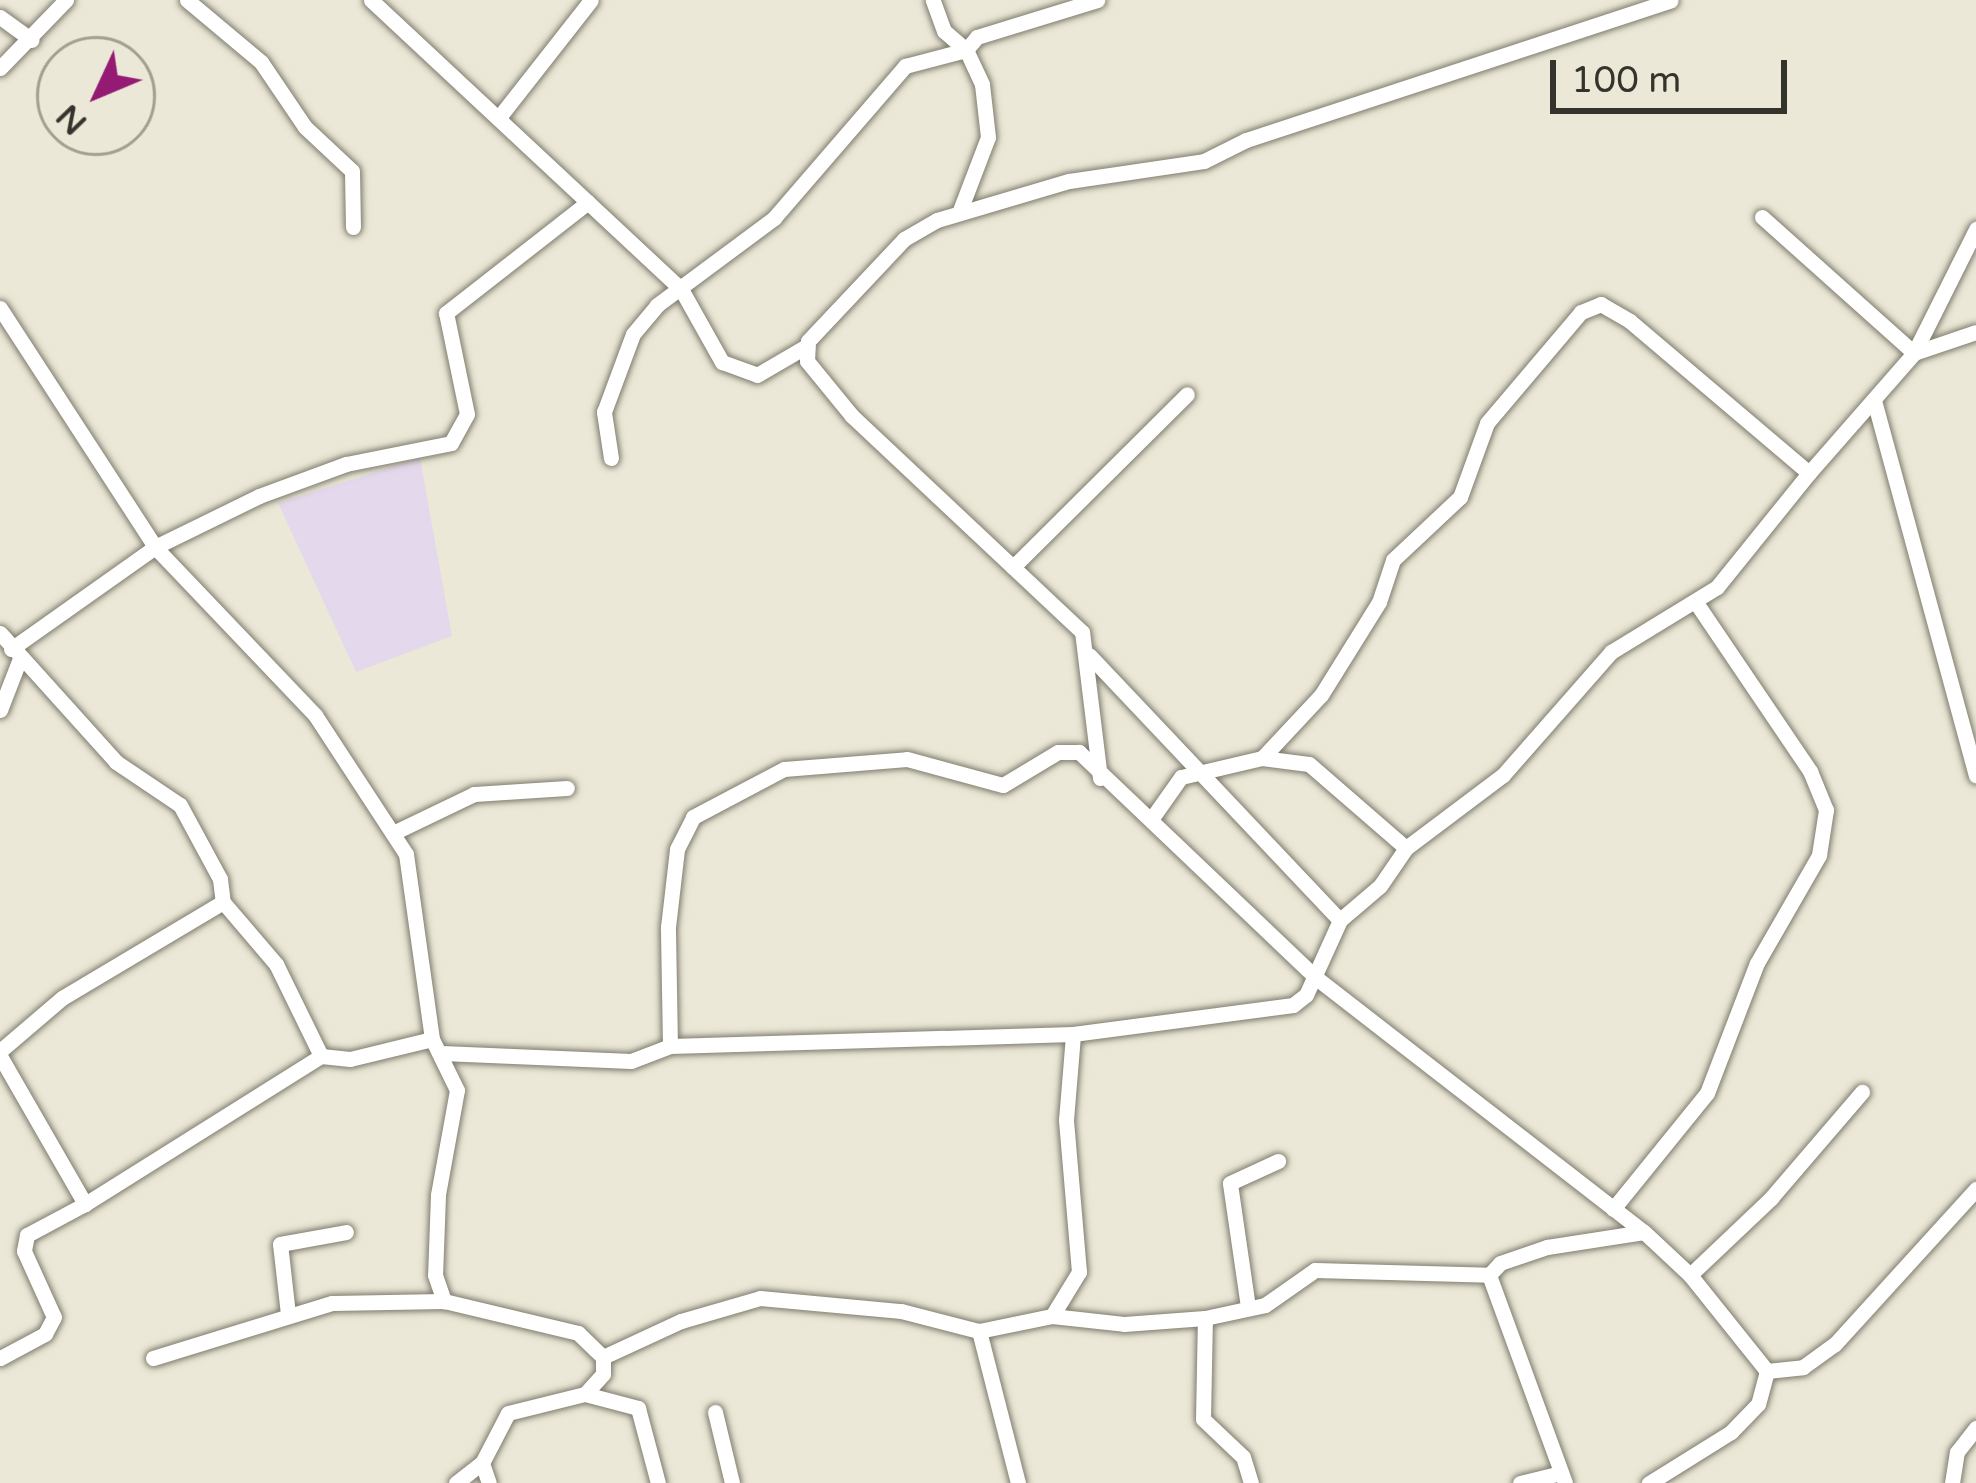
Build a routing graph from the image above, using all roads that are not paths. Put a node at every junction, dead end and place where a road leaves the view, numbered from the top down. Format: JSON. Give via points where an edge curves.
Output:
{"nodes":[{"id":1,"x":66,"y":0,"type":"edge"},
{"id":2,"x":187,"y":0,"type":"edge"},
{"id":3,"x":371,"y":0,"type":"edge"},
{"id":4,"x":591,"y":0,"type":"edge"},
{"id":5,"x":933,"y":0,"type":"edge"},
{"id":6,"x":1097,"y":0,"type":"edge"},
{"id":7,"x":1671,"y":0,"type":"edge"},
{"id":8,"x":0,"y":17,"type":"edge"},
{"id":9,"x":32,"y":40,"type":"junction"},
{"id":10,"x":967,"y":50,"type":"junction"},
{"id":11,"x":0,"y":68,"type":"edge"},
{"id":12,"x":500,"y":116,"type":"junction"},
{"id":13,"x":588,"y":202,"type":"junction"},
{"id":14,"x":958,"y":213,"type":"junction"},
{"id":15,"x":1762,"y":218,"type":"dead end"},
{"id":16,"x":353,"y":227,"type":"dead end"},
{"id":17,"x":1976,"y":229,"type":"edge"},
{"id":18,"x":681,"y":289,"type":"junction"},
{"id":19,"x":0,"y":308,"type":"edge"},
{"id":20,"x":1976,"y":332,"type":"edge"},
{"id":21,"x":805,"y":347,"type":"junction"},
{"id":22,"x":1914,"y":353,"type":"junction"},
{"id":23,"x":1186,"y":394,"type":"dead end"},
{"id":24,"x":1876,"y":404,"type":"junction"},
{"id":25,"x":611,"y":458,"type":"dead end"},
{"id":26,"x":1809,"y":473,"type":"junction"},
{"id":27,"x":155,"y":547,"type":"junction"},
{"id":28,"x":1013,"y":567,"type":"junction"},
{"id":29,"x":1695,"y":601,"type":"junction"},
{"id":30,"x":0,"y":633,"type":"edge"},
{"id":31,"x":1086,"y":653,"type":"junction"},
{"id":32,"x":15,"y":655,"type":"junction"},
{"id":33,"x":0,"y":710,"type":"edge"},
{"id":34,"x":1262,"y":758,"type":"junction"},
{"id":35,"x":1202,"y":771,"type":"junction"},
{"id":36,"x":1976,"y":775,"type":"edge"},
{"id":37,"x":1100,"y":778,"type":"junction"},
{"id":38,"x":567,"y":788,"type":"dead end"},
{"id":39,"x":1152,"y":818,"type":"junction"},
{"id":40,"x":393,"y":833,"type":"junction"},
{"id":41,"x":1406,"y":848,"type":"junction"},
{"id":42,"x":224,"y":902,"type":"junction"},
{"id":43,"x":1340,"y":920,"type":"junction"},
{"id":44,"x":1315,"y":977,"type":"junction"},
{"id":45,"x":1073,"y":1034,"type":"junction"},
{"id":46,"x":437,"y":1046,"type":"junction"},
{"id":47,"x":670,"y":1046,"type":"junction"},
{"id":48,"x":0,"y":1053,"type":"edge"},
{"id":49,"x":321,"y":1056,"type":"junction"},
{"id":50,"x":1862,"y":1092,"type":"dead end"},
{"id":51,"x":1278,"y":1161,"type":"dead end"},
{"id":52,"x":1976,"y":1189,"type":"edge"},
{"id":53,"x":85,"y":1204,"type":"junction"},
{"id":54,"x":1613,"y":1209,"type":"junction"},
{"id":55,"x":346,"y":1232,"type":"dead end"},
{"id":56,"x":1644,"y":1232,"type":"junction"},
{"id":57,"x":1690,"y":1274,"type":"junction"},
{"id":58,"x":1489,"y":1275,"type":"junction"},
{"id":59,"x":444,"y":1301,"type":"junction"},
{"id":60,"x":1248,"y":1306,"type":"junction"},
{"id":61,"x":288,"y":1314,"type":"junction"},
{"id":62,"x":1052,"y":1316,"type":"junction"},
{"id":63,"x":1205,"y":1318,"type":"junction"},
{"id":64,"x":980,"y":1331,"type":"junction"},
{"id":65,"x":603,"y":1357,"type":"junction"},
{"id":66,"x":0,"y":1358,"type":"edge"},
{"id":67,"x":153,"y":1358,"type":"dead end"},
{"id":68,"x":1767,"y":1371,"type":"junction"},
{"id":69,"x":585,"y":1394,"type":"junction"},
{"id":70,"x":715,"y":1412,"type":"dead end"},
{"id":71,"x":1976,"y":1428,"type":"edge"},
{"id":72,"x":482,"y":1463,"type":"junction"},
{"id":73,"x":1563,"y":1478,"type":"edge"},
{"id":74,"x":455,"y":1483,"type":"edge"},
{"id":75,"x":489,"y":1483,"type":"edge"},
{"id":76,"x":658,"y":1483,"type":"edge"},
{"id":77,"x":732,"y":1483,"type":"edge"},
{"id":78,"x":1018,"y":1483,"type":"edge"},
{"id":79,"x":1251,"y":1483,"type":"edge"},
{"id":80,"x":1520,"y":1483,"type":"edge"},
{"id":81,"x":1649,"y":1483,"type":"edge"},
{"id":82,"x":1952,"y":1483,"type":"edge"}],
"edges":[{"from":1,"to":9,"type":"street"},
{"from":2,"to":16,"type":"street","via":[[261,62],[305,127],[352,172]]},
{"from":3,"to":12,"type":"street"},
{"from":4,"to":12,"type":"street"},
{"from":5,"to":10,"type":"street","via":[[944,31]]},
{"from":6,"to":10,"type":"street","via":[[977,37]]},
{"from":7,"to":14,"type":"street","via":[[1246,140],[1204,161],[1090,177]]},
{"from":8,"to":9,"type":"street"},
{"from":9,"to":11,"type":"street"},
{"from":10,"to":14,"type":"street","via":[[982,84],[988,137],[976,185]]},
{"from":10,"to":18,"type":"street","via":[[905,66],[774,218]]},
{"from":12,"to":13,"type":"street"},
{"from":13,"to":18,"type":"street"},
{"from":13,"to":27,"type":"street","via":[[446,313],[467,414],[451,443],[346,464]]},
{"from":14,"to":21,"type":"street","via":[[904,239]]},
{"from":15,"to":22,"type":"street"},
{"from":17,"to":22,"type":"street"},
{"from":18,"to":21,"type":"street","via":[[736,373],[757,375]]},
{"from":18,"to":25,"type":"street","via":[[633,334],[604,412]]},
{"from":19,"to":27,"type":"street"},
{"from":20,"to":22,"type":"street"},
{"from":21,"to":28,"type":"street","via":[[806,361],[852,416]]},
{"from":22,"to":24,"type":"street"},
{"from":23,"to":28,"type":"street"},
{"from":24,"to":26,"type":"street"},
{"from":24,"to":36,"type":"street"},
{"from":26,"to":29,"type":"street","via":[[1717,587]]},
{"from":26,"to":34,"type":"street","via":[[1630,321],[1600,304],[1581,312],[1487,423],[1460,497],[1393,560],[1378,602],[1321,695]]},
{"from":27,"to":32,"type":"street"},
{"from":27,"to":40,"type":"street","via":[[315,715]]},
{"from":28,"to":31,"type":"street","via":[[1082,632]]},
{"from":29,"to":41,"type":"street","via":[[1611,652],[1503,775]]},
{"from":29,"to":54,"type":"street","via":[[1810,771],[1826,810],[1819,855],[1757,963],[1707,1093]]},
{"from":30,"to":32,"type":"street"},
{"from":31,"to":35,"type":"street"},
{"from":31,"to":37,"type":"street"},
{"from":32,"to":33,"type":"street"},
{"from":32,"to":42,"type":"street","via":[[116,762],[180,805]]},
{"from":34,"to":35,"type":"street"},
{"from":34,"to":41,"type":"street","via":[[1310,764]]},
{"from":35,"to":39,"type":"street","via":[[1181,777]]},
{"from":35,"to":43,"type":"street","via":[[1251,835]]},
{"from":37,"to":39,"type":"street"},
{"from":37,"to":47,"type":"street","via":[[1079,752],[1058,752],[1003,785],[908,759],[828,764],[784,769],[693,817],[677,849],[668,927]]},
{"from":38,"to":40,"type":"street","via":[[474,794]]},
{"from":39,"to":44,"type":"street"},
{"from":40,"to":46,"type":"street","via":[[417,892]]},
{"from":41,"to":43,"type":"street","via":[[1380,886]]},
{"from":42,"to":48,"type":"street","via":[[62,998]]},
{"from":42,"to":49,"type":"street","via":[[276,964]]},
{"from":43,"to":44,"type":"street"},
{"from":44,"to":45,"type":"street","via":[[1306,995],[1277,1010]]},
{"from":44,"to":54,"type":"street"},
{"from":45,"to":47,"type":"street"},
{"from":45,"to":62,"type":"street","via":[[1066,1120],[1079,1272]]},
{"from":46,"to":47,"type":"street","via":[[632,1061]]},
{"from":46,"to":49,"type":"street"},
{"from":46,"to":59,"type":"street","via":[[457,1090],[438,1195],[435,1275]]},
{"from":48,"to":53,"type":"street"},
{"from":49,"to":53,"type":"street"},
{"from":50,"to":57,"type":"street","via":[[1771,1198]]},
{"from":51,"to":60,"type":"street","via":[[1230,1183]]},
{"from":52,"to":68,"type":"street","via":[[1835,1343],[1803,1367]]},
{"from":53,"to":66,"type":"street","via":[[28,1235],[24,1251],[54,1317],[45,1334]]},
{"from":54,"to":56,"type":"street"},
{"from":55,"to":61,"type":"street","via":[[280,1244]]},
{"from":56,"to":57,"type":"street"},
{"from":56,"to":58,"type":"street","via":[[1547,1246],[1500,1262]]},
{"from":57,"to":68,"type":"street"},
{"from":58,"to":60,"type":"street","via":[[1316,1270],[1265,1305]]},
{"from":58,"to":73,"type":"street"},
{"from":59,"to":61,"type":"street","via":[[332,1303]]},
{"from":59,"to":65,"type":"street","via":[[578,1334]]},
{"from":60,"to":63,"type":"street"},
{"from":61,"to":67,"type":"street"},
{"from":62,"to":63,"type":"street","via":[[1124,1324]]},
{"from":62,"to":64,"type":"street"},
{"from":63,"to":79,"type":"street","via":[[1203,1418],[1244,1457]]},
{"from":64,"to":65,"type":"street","via":[[901,1311],[760,1298],[681,1321]]},
{"from":64,"to":78,"type":"street"},
{"from":65,"to":69,"type":"street","via":[[602,1374]]},
{"from":68,"to":81,"type":"street","via":[[1758,1404],[1731,1432]]},
{"from":69,"to":72,"type":"street","via":[[508,1413]]},
{"from":69,"to":76,"type":"street","via":[[638,1408]]},
{"from":70,"to":77,"type":"street"},
{"from":71,"to":82,"type":"street","via":[[1957,1452]]},
{"from":72,"to":74,"type":"street"},
{"from":72,"to":75,"type":"street"},
{"from":73,"to":80,"type":"street"}]}
